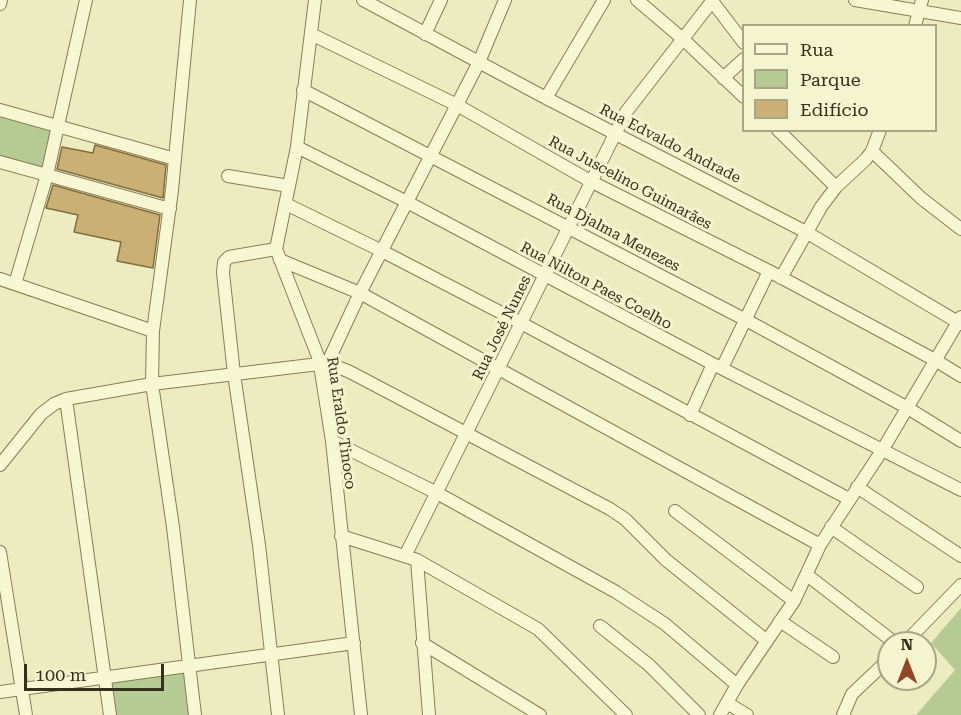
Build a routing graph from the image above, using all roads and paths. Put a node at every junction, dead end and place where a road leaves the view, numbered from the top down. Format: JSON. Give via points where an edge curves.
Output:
{"nodes":[{"id":1,"x":86,"y":0,"type":"edge"},
{"id":2,"x":190,"y":0,"type":"edge"},
{"id":3,"x":315,"y":0,"type":"edge"},
{"id":4,"x":441,"y":0,"type":"edge"},
{"id":5,"x":505,"y":0,"type":"edge"},
{"id":6,"x":604,"y":0,"type":"edge"},
{"id":7,"x":637,"y":0,"type":"edge"},
{"id":8,"x":855,"y":0,"type":"edge"},
{"id":9,"x":712,"y":1,"type":"edge"},
{"id":10,"x":371,"y":2,"type":"edge"},
{"id":11,"x":921,"y":5,"type":"edge"},
{"id":12,"x":961,"y":18,"type":"edge"},
{"id":13,"x":916,"y":24,"type":"edge"},
{"id":14,"x":311,"y":34,"type":"junction"},
{"id":15,"x":425,"y":34,"type":"junction"},
{"id":16,"x":684,"y":40,"type":"junction"},
{"id":17,"x":742,"y":40,"type":"edge"},
{"id":18,"x":742,"y":61,"type":"edge"},
{"id":19,"x":479,"y":62,"type":"junction"},
{"id":20,"x":723,"y":78,"type":"junction"},
{"id":21,"x":303,"y":90,"type":"junction"},
{"id":22,"x":742,"y":96,"type":"edge"},
{"id":23,"x":546,"y":98,"type":"junction"},
{"id":24,"x":457,"y":105,"type":"junction"},
{"id":25,"x":0,"y":110,"type":"edge"},
{"id":26,"x":58,"y":126,"type":"junction"},
{"id":27,"x":615,"y":132,"type":"junction"},
{"id":28,"x":780,"y":132,"type":"edge"},
{"id":29,"x":879,"y":132,"type":"edge"},
{"id":30,"x":297,"y":147,"type":"junction"},
{"id":31,"x":872,"y":151,"type":"junction"},
{"id":32,"x":431,"y":155,"type":"junction"},
{"id":33,"x":175,"y":159,"type":"junction"},
{"id":34,"x":0,"y":162,"type":"edge"},
{"id":35,"x":47,"y":175,"type":"junction"},
{"id":36,"x":228,"y":176,"type":"dead end"},
{"id":37,"x":592,"y":182,"type":"junction"},
{"id":38,"x":290,"y":186,"type":"junction"},
{"id":39,"x":836,"y":187,"type":"junction"},
{"id":40,"x":407,"y":202,"type":"junction"},
{"id":41,"x":286,"y":204,"type":"junction"},
{"id":42,"x":170,"y":209,"type":"junction"},
{"id":43,"x":570,"y":227,"type":"junction"},
{"id":44,"x":961,"y":229,"type":"edge"},
{"id":45,"x":806,"y":232,"type":"junction"},
{"id":46,"x":382,"y":250,"type":"junction"},
{"id":47,"x":278,"y":255,"type":"junction"},
{"id":48,"x":769,"y":272,"type":"junction"},
{"id":49,"x":545,"y":276,"type":"junction"},
{"id":50,"x":781,"y":278,"type":"junction"},
{"id":51,"x":0,"y":279,"type":"edge"},
{"id":52,"x":15,"y":284,"type":"junction"},
{"id":53,"x":360,"y":293,"type":"junction"},
{"id":54,"x":746,"y":320,"type":"junction"},
{"id":55,"x":960,"y":321,"type":"edge"},
{"id":56,"x":521,"y":323,"type":"junction"},
{"id":57,"x":153,"y":332,"type":"junction"},
{"id":58,"x":935,"y":360,"type":"junction"},
{"id":59,"x":323,"y":364,"type":"junction"},
{"id":60,"x":718,"y":366,"type":"junction"},
{"id":61,"x":499,"y":369,"type":"junction"},
{"id":62,"x":234,"y":374,"type":"junction"},
{"id":63,"x":961,"y":376,"type":"edge"},
{"id":64,"x":152,"y":384,"type":"junction"},
{"id":65,"x":66,"y":399,"type":"junction"},
{"id":66,"x":906,"y":407,"type":"junction"},
{"id":67,"x":690,"y":415,"type":"junction"},
{"id":68,"x":467,"y":433,"type":"junction"},
{"id":69,"x":332,"y":441,"type":"junction"},
{"id":70,"x":961,"y":441,"type":"edge"},
{"id":71,"x":882,"y":449,"type":"junction"},
{"id":72,"x":0,"y":465,"type":"edge"},
{"id":73,"x":857,"y":488,"type":"junction"},
{"id":74,"x":961,"y":490,"type":"edge"},
{"id":75,"x":437,"y":493,"type":"junction"},
{"id":76,"x":849,"y":499,"type":"junction"},
{"id":77,"x":675,"y":511,"type":"dead end"},
{"id":78,"x":831,"y":527,"type":"junction"},
{"id":79,"x":341,"y":536,"type":"junction"},
{"id":80,"x":820,"y":545,"type":"junction"},
{"id":81,"x":0,"y":552,"type":"edge"},
{"id":82,"x":961,"y":556,"type":"edge"},
{"id":83,"x":411,"y":558,"type":"junction"},
{"id":84,"x":807,"y":575,"type":"junction"},
{"id":85,"x":961,"y":585,"type":"edge"},
{"id":86,"x":917,"y":587,"type":"dead end"},
{"id":87,"x":794,"y":601,"type":"junction"},
{"id":88,"x":780,"y":621,"type":"junction"},
{"id":89,"x":600,"y":626,"type":"dead end"},
{"id":90,"x":879,"y":631,"type":"edge"},
{"id":91,"x":917,"y":631,"type":"edge"},
{"id":92,"x":767,"y":641,"type":"junction"},
{"id":93,"x":354,"y":643,"type":"junction"},
{"id":94,"x":422,"y":643,"type":"junction"},
{"id":95,"x":271,"y":655,"type":"junction"},
{"id":96,"x":832,"y":657,"type":"dead end"},
{"id":97,"x":188,"y":666,"type":"junction"},
{"id":98,"x":877,"y":670,"type":"edge"},
{"id":99,"x":105,"y":679,"type":"junction"},
{"id":100,"x":737,"y":685,"type":"junction"},
{"id":101,"x":23,"y":690,"type":"junction"},
{"id":102,"x":0,"y":692,"type":"edge"},
{"id":103,"x":727,"y":703,"type":"junction"},
{"id":104,"x":26,"y":715,"type":"edge"},
{"id":105,"x":110,"y":715,"type":"edge"},
{"id":106,"x":195,"y":715,"type":"edge"},
{"id":107,"x":278,"y":715,"type":"edge"},
{"id":108,"x":361,"y":715,"type":"edge"},
{"id":109,"x":429,"y":715,"type":"edge"},
{"id":110,"x":540,"y":715,"type":"edge"},
{"id":111,"x":626,"y":715,"type":"edge"},
{"id":112,"x":699,"y":715,"type":"edge"},
{"id":113,"x":720,"y":715,"type":"edge"},
{"id":114,"x":747,"y":715,"type":"edge"},
{"id":115,"x":843,"y":715,"type":"edge"}],
"edges":[{"from":1,"to":26,"type":"street"},
{"from":2,"to":33,"type":"street"},
{"from":3,"to":14,"type":"street"},
{"from":4,"to":15,"type":"street"},
{"from":5,"to":19,"type":"street"},
{"from":6,"to":23,"type":"street"},
{"from":7,"to":16,"type":"street"},
{"from":8,"to":11,"type":"street"},
{"from":9,"to":16,"type":"street","name":"Rua José Nunes"},
{"from":9,"to":17,"type":"street"},
{"from":10,"to":15,"type":"street","name":"Rua Edvaldo Andrade"},
{"from":11,"to":12,"type":"street"},
{"from":11,"to":13,"type":"street"},
{"from":14,"to":21,"type":"street"},
{"from":14,"to":24,"type":"street","name":"Rua Juscelino Guimarães"},
{"from":15,"to":19,"type":"street","name":"Rua Edvaldo Andrade"},
{"from":16,"to":20,"type":"street"},
{"from":16,"to":27,"type":"street","name":"Rua José Nunes","via":[[635,98]]},
{"from":18,"to":20,"type":"street"},
{"from":19,"to":23,"type":"street","name":"Rua Edvaldo Andrade"},
{"from":19,"to":24,"type":"street"},
{"from":20,"to":22,"type":"street"},
{"from":21,"to":30,"type":"street"},
{"from":21,"to":32,"type":"street","name":"Rua Djalma Menezes"},
{"from":23,"to":27,"type":"street","name":"Rua Edvaldo Andrade"},
{"from":24,"to":32,"type":"street"},
{"from":24,"to":37,"type":"street","name":"Rua Juscelino Guimarães"},
{"from":25,"to":26,"type":"street"},
{"from":26,"to":33,"type":"street"},
{"from":26,"to":35,"type":"street"},
{"from":27,"to":37,"type":"street","name":"Rua José Nunes"},
{"from":27,"to":45,"type":"street","name":"Rua Edvaldo Andrade"},
{"from":28,"to":39,"type":"street"},
{"from":29,"to":31,"type":"street"},
{"from":30,"to":38,"type":"street"},
{"from":30,"to":40,"type":"street","name":"Rua Nilton Paes Coelho"},
{"from":31,"to":39,"type":"street"},
{"from":31,"to":44,"type":"street","via":[[898,178]]},
{"from":32,"to":40,"type":"street"},
{"from":32,"to":43,"type":"street","name":"Rua Djalma Menezes"},
{"from":33,"to":42,"type":"street"},
{"from":34,"to":35,"type":"street"},
{"from":35,"to":42,"type":"street"},
{"from":35,"to":52,"type":"street"},
{"from":36,"to":38,"type":"street"},
{"from":37,"to":43,"type":"street","name":"Rua José Nunes"},
{"from":37,"to":48,"type":"street","name":"Rua Juscelino Guimarães"},
{"from":38,"to":41,"type":"street"},
{"from":39,"to":45,"type":"street"},
{"from":40,"to":46,"type":"street"},
{"from":40,"to":49,"type":"street","name":"Rua Nilton Paes Coelho"},
{"from":41,"to":46,"type":"street"},
{"from":41,"to":47,"type":"street","via":[[277,238]]},
{"from":42,"to":57,"type":"street"},
{"from":43,"to":49,"type":"street","name":"Rua José Nunes"},
{"from":43,"to":54,"type":"street","name":"Rua Djalma Menezes"},
{"from":45,"to":50,"type":"street"},
{"from":45,"to":55,"type":"street","name":"Rua Edvaldo Andrade"},
{"from":46,"to":53,"type":"street"},
{"from":46,"to":56,"type":"street"},
{"from":47,"to":53,"type":"street"},
{"from":47,"to":59,"type":"street","name":"Rua Eraldo Tinoco"},
{"from":47,"to":62,"type":"street","via":[[237,255],[227,258],[223,267]]},
{"from":48,"to":50,"type":"street","name":"Rua Juscelino Guimarães"},
{"from":48,"to":54,"type":"street"},
{"from":49,"to":56,"type":"street","name":"Rua José Nunes"},
{"from":49,"to":60,"type":"street","name":"Rua Nilton Paes Coelho"},
{"from":50,"to":58,"type":"street","name":"Rua Juscelino Guimarães"},
{"from":51,"to":52,"type":"street"},
{"from":52,"to":57,"type":"street"},
{"from":53,"to":59,"type":"street"},
{"from":53,"to":61,"type":"street"},
{"from":54,"to":60,"type":"street"},
{"from":54,"to":66,"type":"street","name":"Rua Djalma Menezes"},
{"from":55,"to":58,"type":"street"},
{"from":56,"to":61,"type":"street","name":"Rua José Nunes"},
{"from":56,"to":67,"type":"street"},
{"from":57,"to":64,"type":"street"},
{"from":58,"to":63,"type":"street","name":"Rua Juscelino Guimarães"},
{"from":58,"to":66,"type":"street"},
{"from":59,"to":62,"type":"street"},
{"from":59,"to":68,"type":"street","via":[[350,372]]},
{"from":59,"to":69,"type":"street","name":"Rua Eraldo Tinoco"},
{"from":60,"to":67,"type":"street"},
{"from":60,"to":71,"type":"street","name":"Rua Nilton Paes Coelho"},
{"from":61,"to":68,"type":"street","name":"Rua José Nunes"},
{"from":61,"to":80,"type":"street"},
{"from":62,"to":64,"type":"street"},
{"from":62,"to":95,"type":"street"},
{"from":64,"to":65,"type":"street"},
{"from":64,"to":97,"type":"street"},
{"from":65,"to":72,"type":"street","via":[[42,414]]},
{"from":65,"to":99,"type":"street"},
{"from":66,"to":70,"type":"street","name":"Rua Djalma Menezes"},
{"from":66,"to":71,"type":"street"},
{"from":67,"to":76,"type":"street"},
{"from":68,"to":75,"type":"street","name":"Rua José Nunes"},
{"from":68,"to":92,"type":"street","via":[[625,519],[666,561]]},
{"from":69,"to":75,"type":"street"},
{"from":69,"to":79,"type":"street","name":"Rua Eraldo Tinoco"},
{"from":71,"to":73,"type":"street"},
{"from":71,"to":74,"type":"street","name":"Rua Nilton Paes Coelho"},
{"from":73,"to":76,"type":"street"},
{"from":73,"to":82,"type":"street"},
{"from":75,"to":83,"type":"street","name":"Rua José Nunes"},
{"from":75,"to":100,"type":"street","via":[[645,610]]},
{"from":76,"to":78,"type":"street"},
{"from":77,"to":87,"type":"street"},
{"from":78,"to":80,"type":"street"},
{"from":78,"to":86,"type":"street"},
{"from":79,"to":83,"type":"street"},
{"from":79,"to":93,"type":"street","name":"Rua Eraldo Tinoco"},
{"from":80,"to":84,"type":"street"},
{"from":81,"to":101,"type":"street"},
{"from":83,"to":94,"type":"street"},
{"from":83,"to":111,"type":"street","via":[[538,629]]},
{"from":84,"to":87,"type":"street"},
{"from":84,"to":90,"type":"street"},
{"from":85,"to":91,"type":"street"},
{"from":87,"to":88,"type":"street"},
{"from":88,"to":92,"type":"street"},
{"from":88,"to":96,"type":"street"},
{"from":89,"to":112,"type":"street","via":[[649,665]]},
{"from":92,"to":100,"type":"street"},
{"from":93,"to":95,"type":"street"},
{"from":93,"to":108,"type":"street","name":"Rua Eraldo Tinoco"},
{"from":94,"to":109,"type":"street"},
{"from":94,"to":110,"type":"street"},
{"from":95,"to":97,"type":"street"},
{"from":95,"to":107,"type":"street"},
{"from":97,"to":99,"type":"street"},
{"from":97,"to":106,"type":"street"},
{"from":98,"to":115,"type":"street","via":[[852,694]]},
{"from":99,"to":101,"type":"street"},
{"from":99,"to":105,"type":"street"},
{"from":100,"to":103,"type":"street"},
{"from":101,"to":102,"type":"street"},
{"from":101,"to":104,"type":"street"},
{"from":103,"to":113,"type":"street"},
{"from":103,"to":114,"type":"street"}]}
